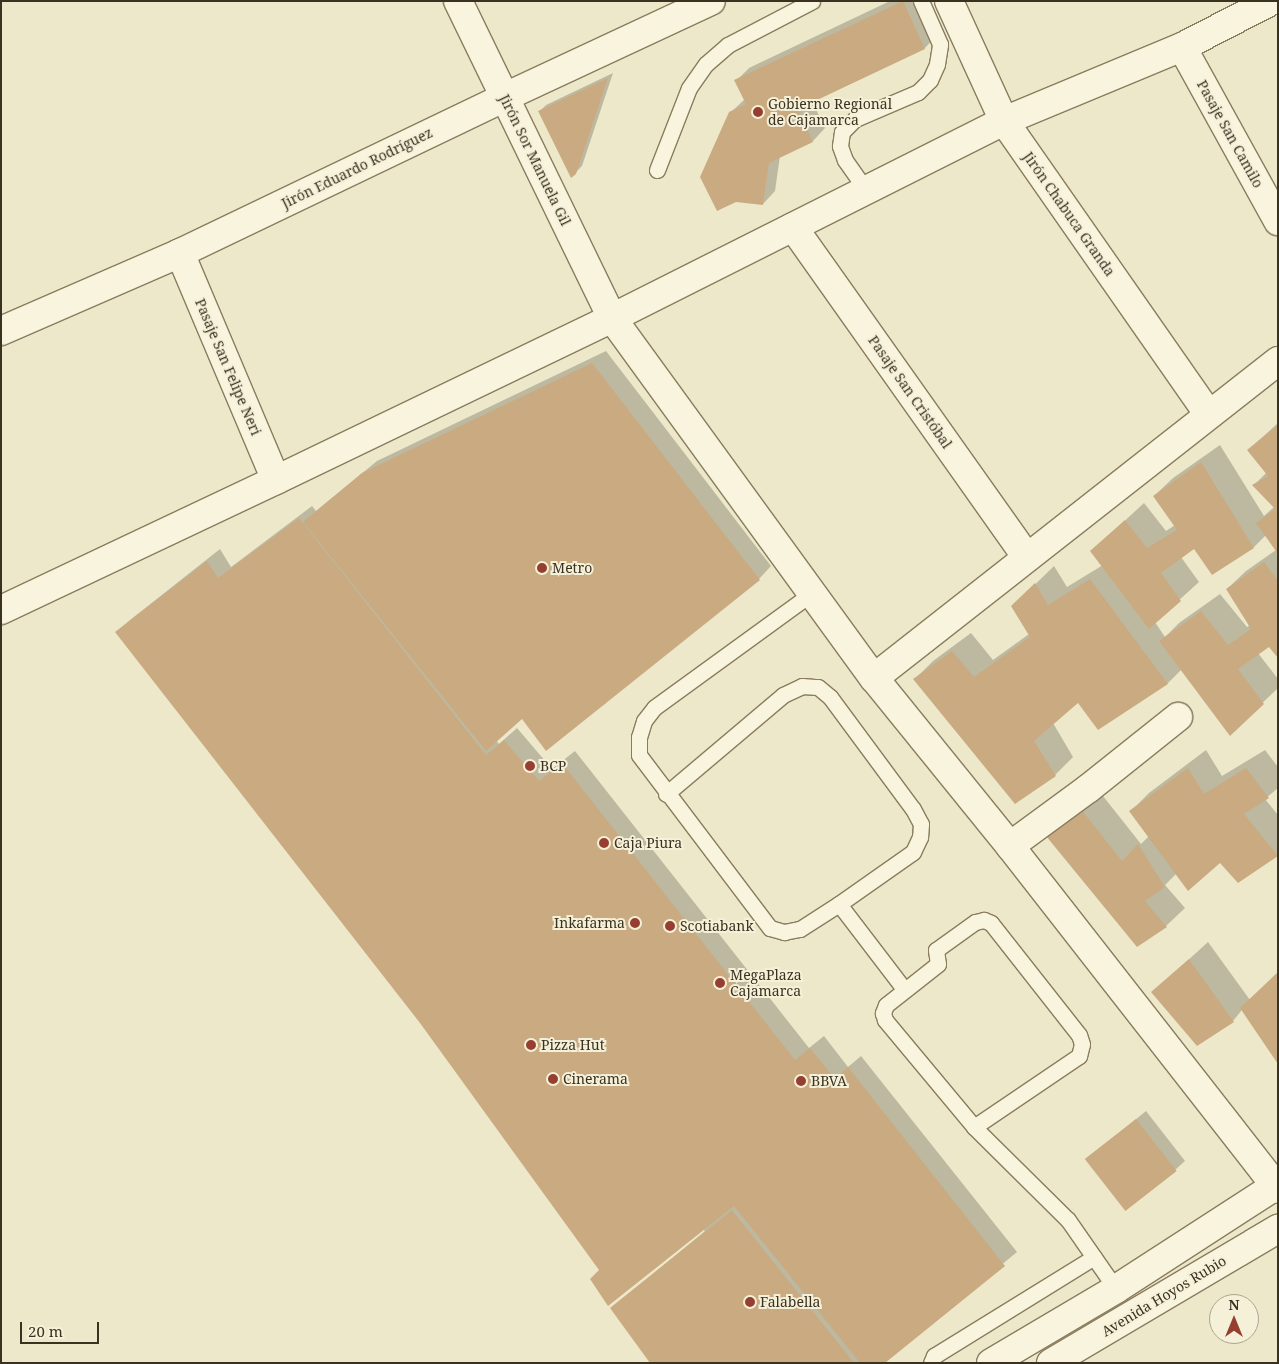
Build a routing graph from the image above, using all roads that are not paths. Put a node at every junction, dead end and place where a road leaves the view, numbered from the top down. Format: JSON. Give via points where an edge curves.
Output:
{"nodes":[{"id":1,"x":458,"y":1,"type":"edge"},
{"id":2,"x":712,"y":1,"type":"edge"},
{"id":3,"x":812,"y":1,"type":"edge"},
{"id":4,"x":921,"y":1,"type":"edge"},
{"id":5,"x":949,"y":1,"type":"edge"},
{"id":6,"x":1271,"y":1,"type":"edge"},
{"id":7,"x":1182,"y":46,"type":"junction"},
{"id":8,"x":505,"y":97,"type":"junction"},
{"id":9,"x":1004,"y":121,"type":"junction"},
{"id":10,"x":657,"y":170,"type":"dead end"},
{"id":11,"x":866,"y":190,"type":"junction"},
{"id":12,"x":1278,"y":221,"type":"edge"},
{"id":13,"x":792,"y":227,"type":"junction"},
{"id":14,"x":180,"y":253,"type":"junction"},
{"id":15,"x":612,"y":318,"type":"junction"},
{"id":16,"x":1,"y":331,"type":"edge"},
{"id":17,"x":1278,"y":361,"type":"edge"},
{"id":18,"x":1209,"y":416,"type":"junction"},
{"id":19,"x":276,"y":480,"type":"junction"},
{"id":20,"x":1027,"y":558,"type":"junction"},
{"id":21,"x":812,"y":593,"type":"junction"},
{"id":22,"x":1,"y":610,"type":"edge"},
{"id":23,"x":874,"y":678,"type":"junction"},
{"id":24,"x":1178,"y":717,"type":"dead end"},
{"id":25,"x":666,"y":794,"type":"junction"},
{"id":26,"x":1010,"y":846,"type":"junction"},
{"id":27,"x":839,"y":904,"type":"junction"},
{"id":28,"x":904,"y":989,"type":"junction"},
{"id":29,"x":974,"y":1127,"type":"junction"},
{"id":30,"x":1277,"y":1187,"type":"edge"},
{"id":31,"x":1278,"y":1228,"type":"edge"},
{"id":32,"x":1094,"y":1257,"type":"junction"},
{"id":33,"x":1116,"y":1288,"type":"junction"},
{"id":34,"x":930,"y":1363,"type":"edge"},
{"id":35,"x":992,"y":1363,"type":"edge"},
{"id":36,"x":1051,"y":1363,"type":"edge"}],
"edges":[{"from":1,"to":8,"type":"street","name":"Jirón Sor Manuela Gil"},
{"from":2,"to":8,"type":"street","name":"Jirón Eduardo Rodríguez"},
{"from":3,"to":10,"type":"lane","via":[[728,45],[706,64],[686,96]]},
{"from":4,"to":11,"type":"lane","via":[[940,44],[930,80],[918,92],[855,119],[842,132],[840,146],[845,160]]},
{"from":5,"to":9,"type":"street","name":"Jirón Chabuca Granda"},
{"from":6,"to":7,"type":"street"},
{"from":7,"to":9,"type":"street"},
{"from":7,"to":12,"type":"street","name":"Pasaje San Camilo"},
{"from":8,"to":14,"type":"street","name":"Jirón Eduardo Rodríguez"},
{"from":8,"to":15,"type":"street","name":"Jirón Sor Manuela Gil"},
{"from":9,"to":11,"type":"street"},
{"from":9,"to":18,"type":"street","name":"Jirón Chabuca Granda"},
{"from":11,"to":13,"type":"street"},
{"from":13,"to":15,"type":"street"},
{"from":13,"to":20,"type":"street","name":"Pasaje San Cristóbal"},
{"from":14,"to":16,"type":"street","name":"Jirón Eduardo Rodríguez"},
{"from":14,"to":19,"type":"street","name":"Pasaje San Felipe Neri"},
{"from":15,"to":19,"type":"street"},
{"from":15,"to":21,"type":"street","name":"Jirón Sor Manuela Gil"},
{"from":17,"to":18,"type":"street"},
{"from":18,"to":20,"type":"street"},
{"from":19,"to":22,"type":"street"},
{"from":20,"to":23,"type":"street"},
{"from":21,"to":23,"type":"street","name":"Jirón Sor Manuela Gil"},
{"from":21,"to":25,"type":"lane","via":[[654,708],[644,721],[639,737],[639,755]]},
{"from":23,"to":26,"type":"street","name":"Jirón Sor Manuela Gil"},
{"from":24,"to":26,"type":"street"},
{"from":25,"to":27,"type":"lane","via":[[770,928],[784,932],[800,929]]},
{"from":25,"to":27,"type":"lane","via":[[783,695],[802,686],[818,687],[835,704],[921,824],[920,837],[913,852]]},
{"from":26,"to":30,"type":"street","name":"Jirón Sor Manuela Gil"},
{"from":27,"to":28,"type":"lane"},
{"from":28,"to":29,"type":"lane","via":[[886,1005],[885,1020]]},
{"from":28,"to":29,"type":"lane","via":[[938,964],[936,950],[975,922],[984,920],[991,924],[1079,1035],[1082,1044],[1079,1056]]},
{"from":29,"to":32,"type":"lane","via":[[1068,1220]]},
{"from":30,"to":33,"type":"street"},
{"from":31,"to":36,"type":"street","name":"Avenida Hoyos Rubio"},
{"from":32,"to":33,"type":"lane"},
{"from":32,"to":34,"type":"lane","via":[[934,1356]]},
{"from":33,"to":35,"type":"street"}]}
